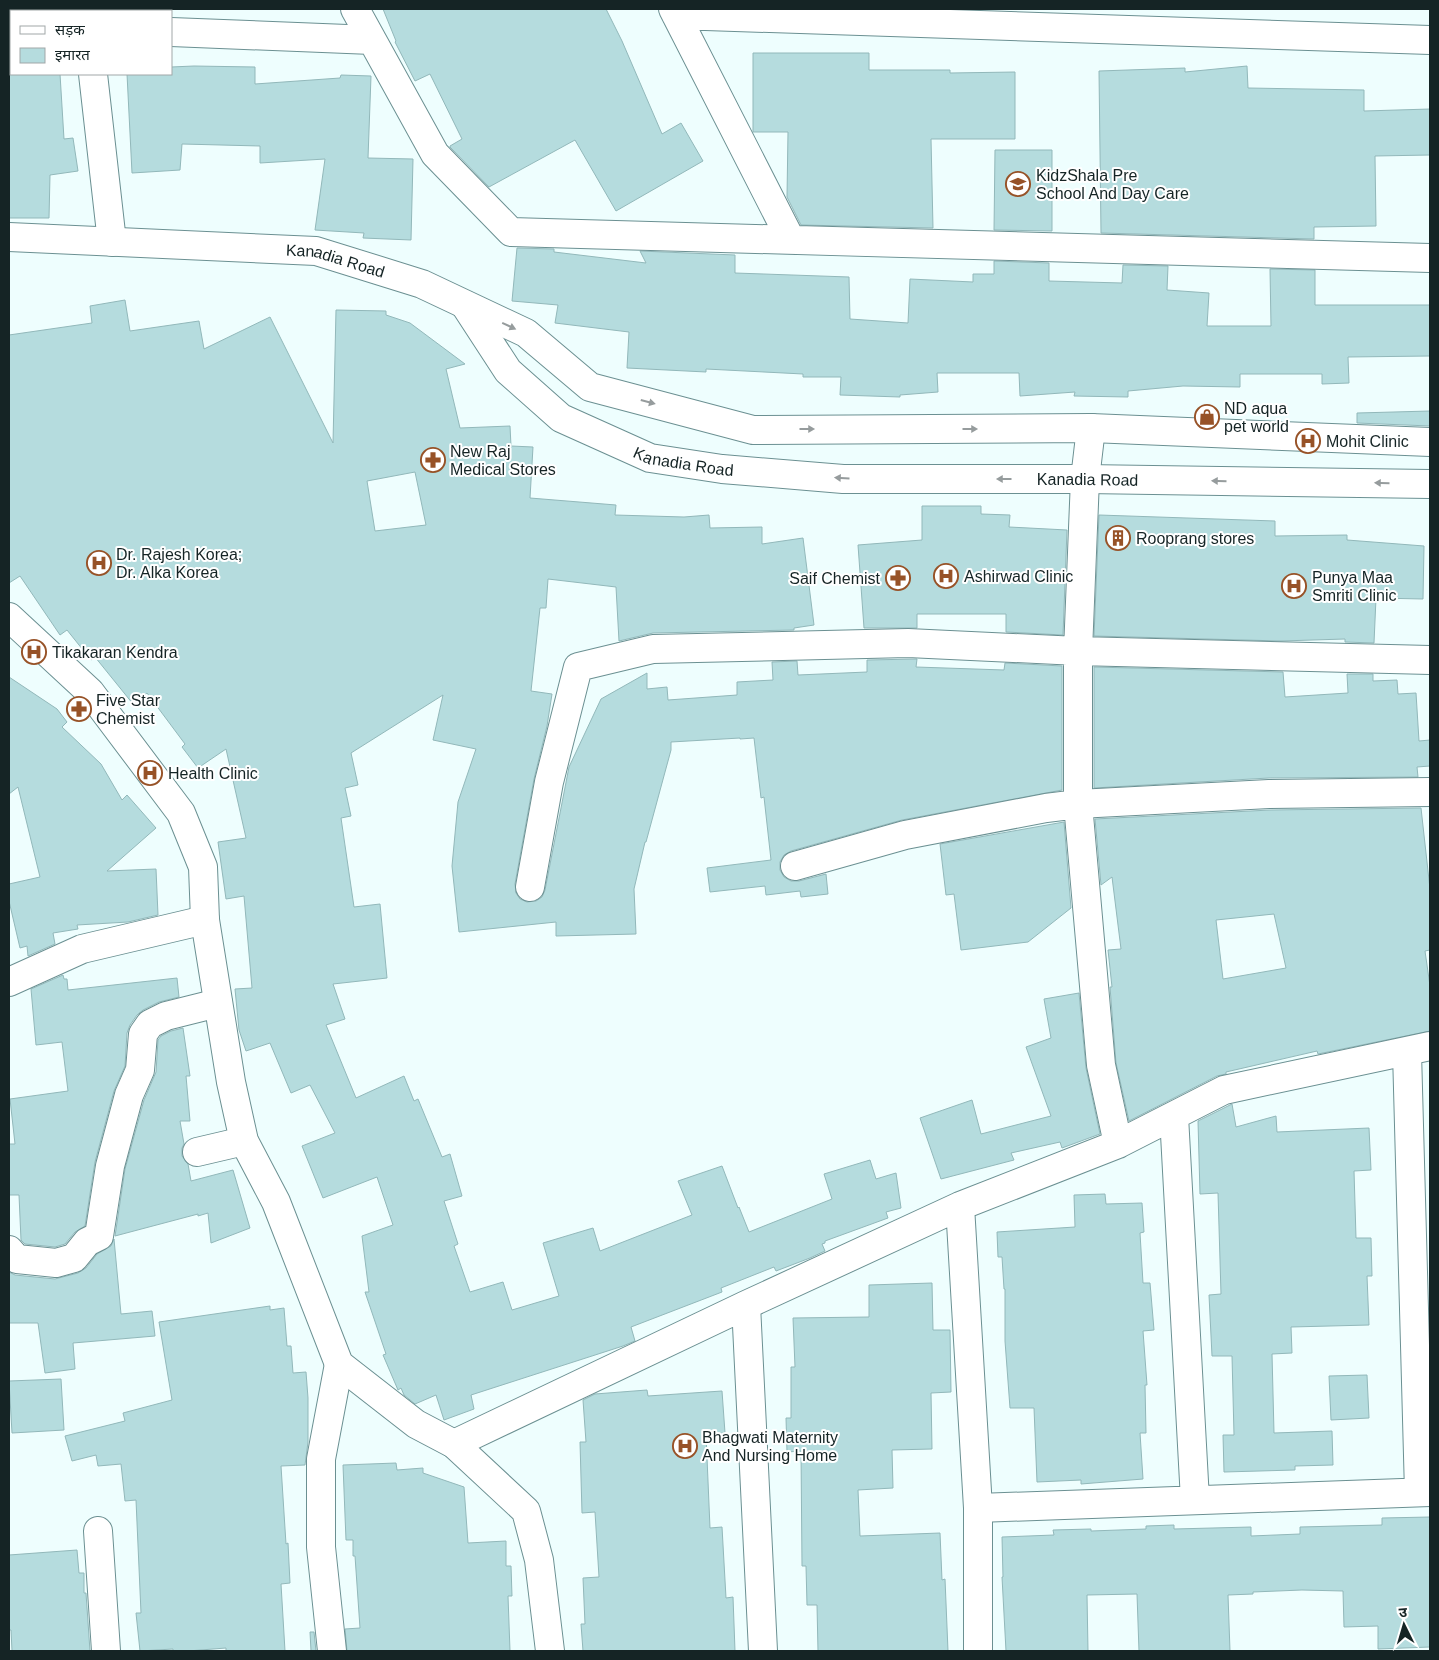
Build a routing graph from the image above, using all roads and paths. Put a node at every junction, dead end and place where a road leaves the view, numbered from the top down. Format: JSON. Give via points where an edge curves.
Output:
{"nodes":[{"id":1,"x":354,"y":9,"type":"edge"},
{"id":2,"x":675,"y":12,"type":"edge"},
{"id":3,"x":876,"y":15,"type":"edge"},
{"id":4,"x":1072,"y":19,"type":"edge"},
{"id":5,"x":172,"y":32,"type":"edge"},
{"id":6,"x":372,"y":40,"type":"junction"},
{"id":7,"x":1430,"y":40,"type":"edge"},
{"id":8,"x":93,"y":75,"type":"edge"},
{"id":9,"x":9,"y":236,"type":"edge"},
{"id":10,"x":791,"y":240,"type":"junction"},
{"id":11,"x":112,"y":242,"type":"junction"},
{"id":12,"x":1430,"y":258,"type":"edge"},
{"id":13,"x":465,"y":305,"type":"junction"},
{"id":14,"x":1091,"y":428,"type":"junction"},
{"id":15,"x":1430,"y":442,"type":"edge"},
{"id":16,"x":1085,"y":479,"type":"junction"},
{"id":17,"x":1430,"y":484,"type":"edge"},
{"id":18,"x":9,"y":616,"type":"edge"},
{"id":19,"x":1078,"y":651,"type":"junction"},
{"id":20,"x":1430,"y":660,"type":"edge"},
{"id":21,"x":1430,"y":792,"type":"edge"},
{"id":22,"x":1078,"y":804,"type":"junction"},
{"id":23,"x":795,"y":866,"type":"dead end"},
{"id":24,"x":530,"y":887,"type":"dead end"},
{"id":25,"x":205,"y":920,"type":"junction"},
{"id":26,"x":9,"y":982,"type":"edge"},
{"id":27,"x":218,"y":1003,"type":"junction"},
{"id":28,"x":1419,"y":1049,"type":"edge"},
{"id":29,"x":1174,"y":1116,"type":"junction"},
{"id":30,"x":244,"y":1141,"type":"junction"},
{"id":31,"x":1118,"y":1144,"type":"junction"},
{"id":32,"x":197,"y":1152,"type":"dead end"},
{"id":33,"x":960,"y":1206,"type":"junction"},
{"id":34,"x":9,"y":1250,"type":"edge"},
{"id":35,"x":746,"y":1304,"type":"junction"},
{"id":36,"x":339,"y":1364,"type":"junction"},
{"id":37,"x":454,"y":1444,"type":"junction"},
{"id":38,"x":1425,"y":1492,"type":"edge"},
{"id":39,"x":1195,"y":1500,"type":"junction"},
{"id":40,"x":978,"y":1508,"type":"junction"},
{"id":41,"x":98,"y":1531,"type":"dead end"},
{"id":42,"x":106,"y":1651,"type":"edge"},
{"id":43,"x":332,"y":1651,"type":"edge"},
{"id":44,"x":550,"y":1651,"type":"edge"},
{"id":45,"x":763,"y":1651,"type":"edge"},
{"id":46,"x":978,"y":1651,"type":"edge"}],
"edges":[{"from":1,"to":6,"type":"street"},
{"from":2,"to":3,"type":"street"},
{"from":2,"to":10,"type":"street"},
{"from":3,"to":4,"type":"street"},
{"from":4,"to":7,"type":"street"},
{"from":5,"to":6,"type":"street"},
{"from":6,"to":10,"type":"street","via":[[435,154],[511,232]]},
{"from":8,"to":11,"type":"street"},
{"from":9,"to":11,"type":"street","name":"Kanadia Road"},
{"from":10,"to":12,"type":"street"},
{"from":11,"to":13,"type":"street","name":"Kanadia Road","via":[[316,251],[422,284]]},
{"from":13,"to":14,"type":"street","one_way":true,"via":[[526,333],[590,387],[753,430]]},
{"from":16,"to":13,"type":"street","name":"Kanadia Road","one_way":true,"via":[[843,479],[722,469],[650,458],[561,418],[508,371]]},
{"from":14,"to":15,"type":"street"},
{"from":14,"to":16,"type":"street"},
{"from":17,"to":16,"type":"street","name":"Kanadia Road","one_way":true},
{"from":16,"to":19,"type":"street"},
{"from":18,"to":25,"type":"street","via":[[90,692],[181,813],[203,867]]},
{"from":19,"to":20,"type":"street"},
{"from":19,"to":22,"type":"street"},
{"from":19,"to":24,"type":"street","via":[[908,643],[652,649],[578,667],[549,782]]},
{"from":21,"to":22,"type":"street","via":[[1269,794]]},
{"from":22,"to":23,"type":"street","via":[[905,835]]},
{"from":22,"to":31,"type":"street","via":[[1101,1065]]},
{"from":25,"to":26,"type":"street","via":[[82,949]]},
{"from":25,"to":27,"type":"street"},
{"from":27,"to":30,"type":"street"},
{"from":27,"to":34,"type":"street","via":[[166,1016],[150,1024],[143,1034],[140,1070],[129,1095],[110,1166],[99,1236],[87,1242],[74,1258],[56,1263],[17,1259]]},
{"from":28,"to":29,"type":"street","via":[[1224,1090]]},
{"from":28,"to":38,"type":"street"},
{"from":29,"to":31,"type":"street"},
{"from":29,"to":39,"type":"street"},
{"from":30,"to":32,"type":"street"},
{"from":30,"to":36,"type":"street","via":[[276,1202]]},
{"from":31,"to":33,"type":"street"},
{"from":33,"to":35,"type":"street"},
{"from":33,"to":40,"type":"street"},
{"from":35,"to":37,"type":"street"},
{"from":35,"to":45,"type":"street"},
{"from":36,"to":37,"type":"street","via":[[416,1424]]},
{"from":36,"to":43,"type":"street","via":[[321,1459],[320,1546]]},
{"from":37,"to":44,"type":"street","via":[[526,1511],[539,1560]]},
{"from":38,"to":39,"type":"street"},
{"from":39,"to":40,"type":"street"},
{"from":40,"to":46,"type":"street"},
{"from":41,"to":42,"type":"street"}]}
